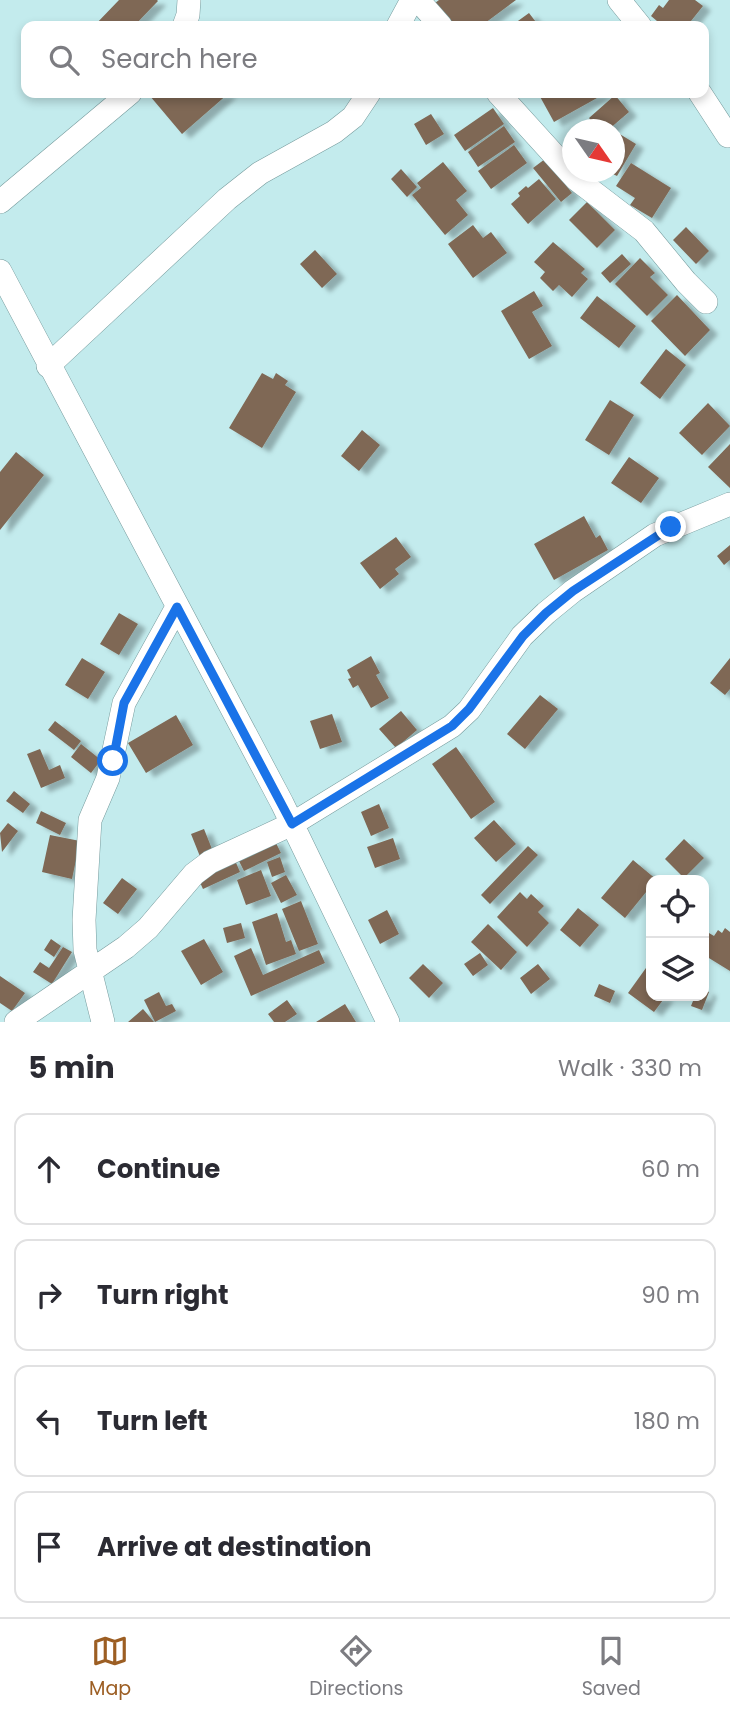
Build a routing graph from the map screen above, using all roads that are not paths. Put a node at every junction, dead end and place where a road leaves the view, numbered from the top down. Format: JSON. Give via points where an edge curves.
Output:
{"nodes":[{"id":1,"x":189,"y":0,"type":"edge"},
{"id":2,"x":412,"y":0,"type":"edge"},
{"id":3,"x":418,"y":0,"type":"edge"},
{"id":4,"x":619,"y":0,"type":"edge"},
{"id":5,"x":186,"y":21,"type":"edge"},
{"id":6,"x":401,"y":21,"type":"edge"},
{"id":7,"x":436,"y":21,"type":"edge"},
{"id":8,"x":636,"y":21,"type":"edge"},
{"id":9,"x":124,"y":98,"type":"edge"},
{"id":10,"x":366,"y":98,"type":"edge"},
{"id":11,"x":502,"y":98,"type":"edge"},
{"id":12,"x":703,"y":98,"type":"edge"},
{"id":13,"x":728,"y":136,"type":"dead end"},
{"id":14,"x":0,"y":202,"type":"edge"},
{"id":15,"x":0,"y":271,"type":"edge"},
{"id":16,"x":706,"y":302,"type":"dead end"},
{"id":17,"x":48,"y":366,"type":"junction"},
{"id":18,"x":730,"y":504,"type":"edge"},
{"id":19,"x":177,"y":607,"type":"junction"},
{"id":20,"x":292,"y":824,"type":"junction"},
{"id":21,"x":89,"y":971,"type":"junction"},
{"id":22,"x":16,"y":1022,"type":"edge"},
{"id":23,"x":103,"y":1022,"type":"edge"},
{"id":24,"x":388,"y":1022,"type":"edge"}],
"edges":[{"from":1,"to":5,"type":"street"},
{"from":2,"to":6,"type":"street"},
{"from":3,"to":7,"type":"street"},
{"from":4,"to":8,"type":"street"},
{"from":9,"to":14,"type":"street"},
{"from":10,"to":17,"type":"street","via":[[353,117],[334,132],[260,173],[227,199]]},
{"from":11,"to":16,"type":"street","via":[[576,180],[645,231]]},
{"from":12,"to":13,"type":"street"},
{"from":15,"to":17,"type":"street"},
{"from":17,"to":19,"type":"street"},
{"from":18,"to":20,"type":"street","via":[[655,536],[573,591],[523,636],[452,726]]},
{"from":19,"to":20,"type":"street"},
{"from":19,"to":21,"type":"street","via":[[124,703],[108,779],[90,820],[83,920]]},
{"from":20,"to":21,"type":"street","via":[[194,874],[148,928]]},
{"from":20,"to":24,"type":"street"},
{"from":21,"to":22,"type":"street"},
{"from":21,"to":23,"type":"street"}]}
